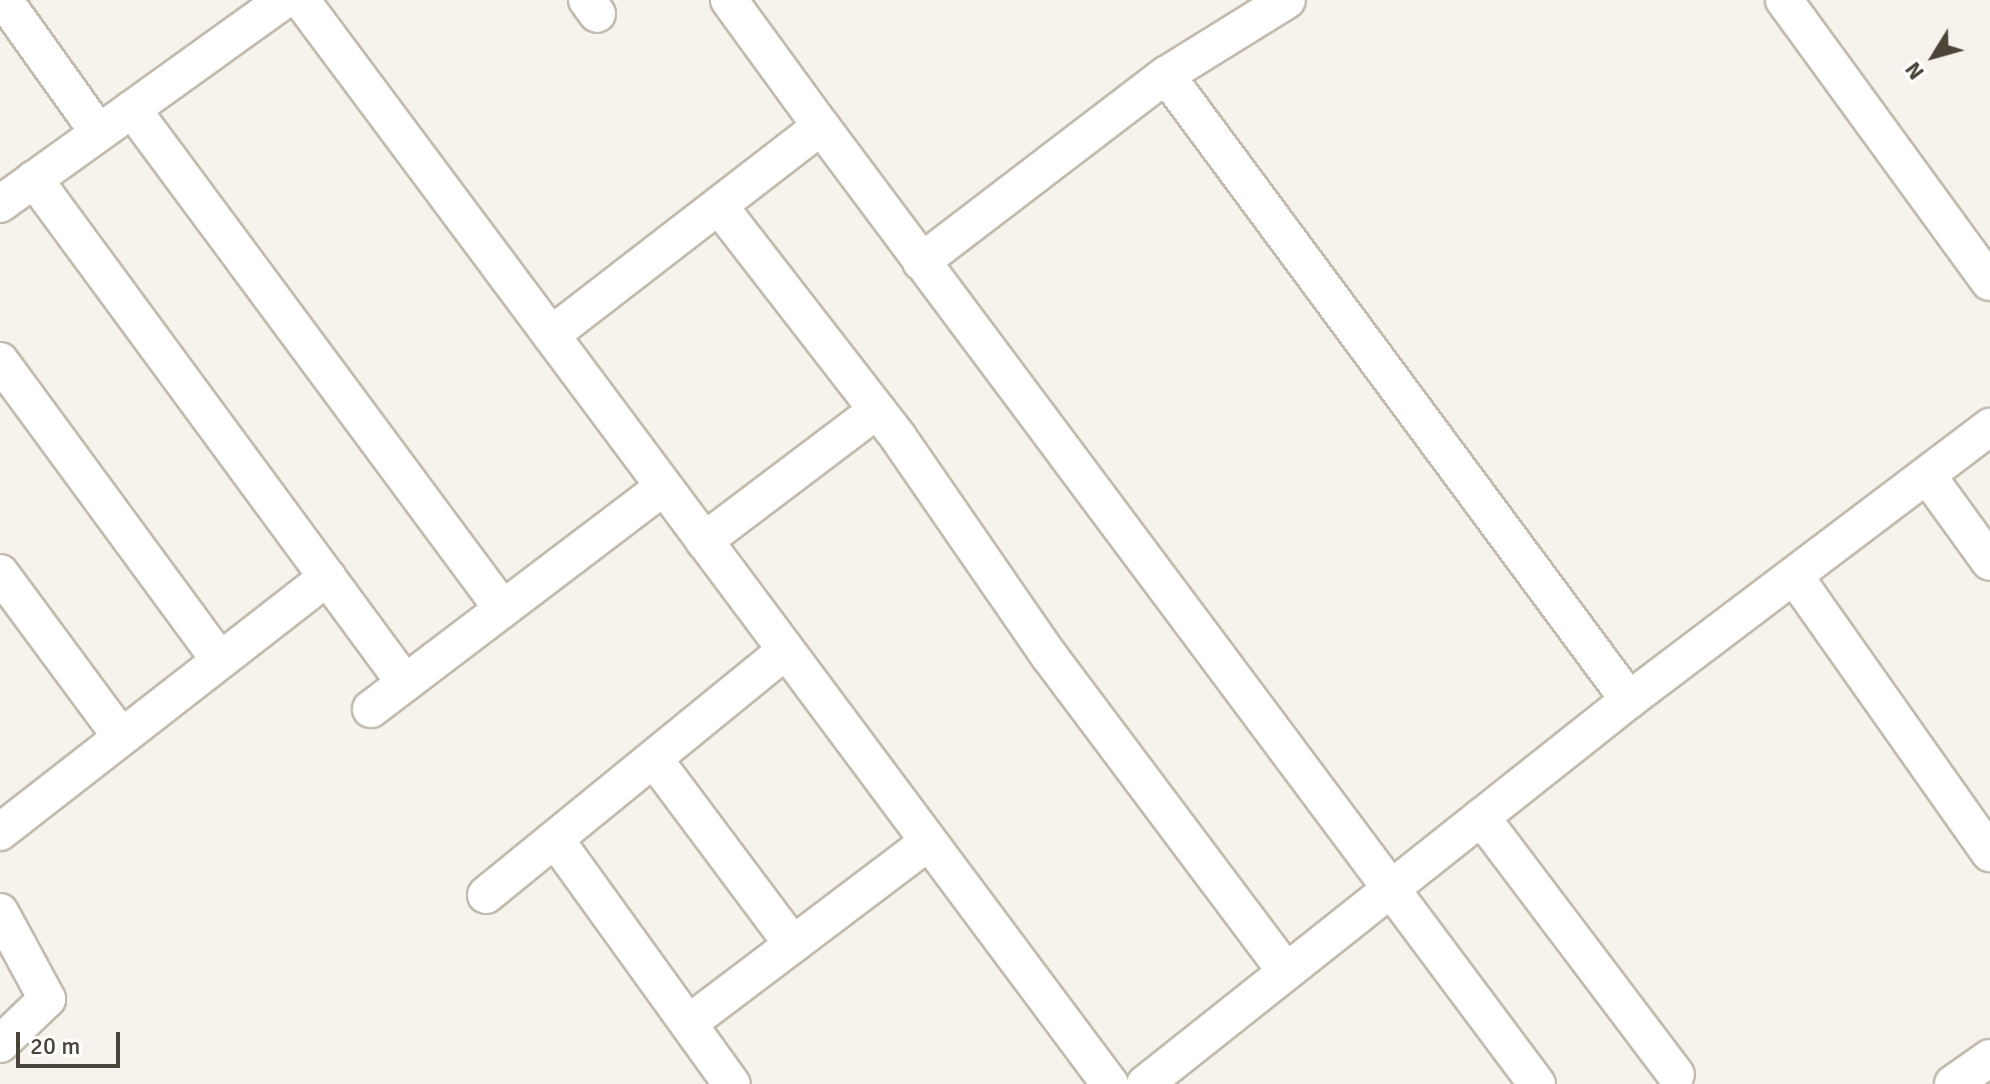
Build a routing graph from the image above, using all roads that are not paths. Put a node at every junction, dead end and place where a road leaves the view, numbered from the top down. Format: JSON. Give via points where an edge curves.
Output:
{"nodes":[{"id":1,"x":4,"y":0,"type":"edge"},
{"id":2,"x":284,"y":0,"type":"edge"},
{"id":3,"x":301,"y":0,"type":"edge"},
{"id":4,"x":729,"y":0,"type":"edge"},
{"id":5,"x":1287,"y":0,"type":"edge"},
{"id":6,"x":1784,"y":0,"type":"edge"},
{"id":7,"x":1166,"y":75,"type":"junction"},
{"id":8,"x":132,"y":109,"type":"junction"},
{"id":9,"x":821,"y":126,"type":"junction"},
{"id":10,"x":99,"y":133,"type":"junction"},
{"id":11,"x":34,"y":179,"type":"junction"},
{"id":12,"x":0,"y":204,"type":"edge"},
{"id":13,"x":719,"y":206,"type":"junction"},
{"id":14,"x":921,"y":262,"type":"junction"},
{"id":15,"x":1990,"y":282,"type":"edge"},
{"id":16,"x":551,"y":335,"type":"junction"},
{"id":17,"x":0,"y":361,"type":"edge"},
{"id":18,"x":877,"y":410,"type":"junction"},
{"id":19,"x":1990,"y":427,"type":"edge"},
{"id":20,"x":1927,"y":475,"type":"junction"},
{"id":21,"x":663,"y":487,"type":"junction"},
{"id":22,"x":704,"y":541,"type":"junction"},
{"id":23,"x":1990,"y":562,"type":"edge"},
{"id":24,"x":0,"y":573,"type":"edge"},
{"id":25,"x":327,"y":577,"type":"junction"},
{"id":26,"x":1795,"y":577,"type":"junction"},
{"id":27,"x":502,"y":608,"type":"junction"},
{"id":28,"x":785,"y":651,"type":"junction"},
{"id":29,"x":218,"y":658,"type":"junction"},
{"id":30,"x":405,"y":683,"type":"junction"},
{"id":31,"x":1629,"y":700,"type":"junction"},
{"id":32,"x":371,"y":709,"type":"dead end"},
{"id":33,"x":120,"y":735,"type":"junction"},
{"id":34,"x":654,"y":759,"type":"junction"},
{"id":35,"x":1481,"y":817,"type":"junction"},
{"id":36,"x":0,"y":832,"type":"edge"},
{"id":37,"x":555,"y":839,"type":"junction"},
{"id":38,"x":928,"y":842,"type":"junction"},
{"id":39,"x":1990,"y":853,"type":"edge"},
{"id":40,"x":1391,"y":888,"type":"junction"},
{"id":41,"x":486,"y":895,"type":"dead end"},
{"id":42,"x":0,"y":912,"type":"edge"},
{"id":43,"x":791,"y":942,"type":"junction"},
{"id":44,"x":1285,"y":970,"type":"junction"},
{"id":45,"x":689,"y":1023,"type":"junction"},
{"id":46,"x":0,"y":1044,"type":"edge"},
{"id":47,"x":1990,"y":1058,"type":"edge"},
{"id":48,"x":1676,"y":1075,"type":"dead end"},
{"id":49,"x":732,"y":1084,"type":"edge"},
{"id":50,"x":1110,"y":1084,"type":"edge"},
{"id":51,"x":1145,"y":1084,"type":"edge"},
{"id":52,"x":1537,"y":1084,"type":"edge"},
{"id":53,"x":1953,"y":1084,"type":"edge"}],
"edges":[{"from":1,"to":10,"type":"street"},
{"from":2,"to":8,"type":"street"},
{"from":3,"to":16,"type":"street"},
{"from":4,"to":9,"type":"street"},
{"from":5,"to":7,"type":"street"},
{"from":6,"to":15,"type":"street"},
{"from":7,"to":14,"type":"street"},
{"from":7,"to":31,"type":"street"},
{"from":8,"to":10,"type":"street"},
{"from":8,"to":27,"type":"street"},
{"from":9,"to":13,"type":"street"},
{"from":9,"to":14,"type":"street"},
{"from":10,"to":11,"type":"street"},
{"from":11,"to":12,"type":"street"},
{"from":11,"to":25,"type":"street"},
{"from":13,"to":16,"type":"street"},
{"from":13,"to":18,"type":"street"},
{"from":14,"to":40,"type":"street"},
{"from":16,"to":21,"type":"street"},
{"from":17,"to":29,"type":"street"},
{"from":18,"to":22,"type":"street"},
{"from":18,"to":44,"type":"street"},
{"from":19,"to":20,"type":"street"},
{"from":20,"to":23,"type":"street"},
{"from":20,"to":26,"type":"street"},
{"from":21,"to":22,"type":"street"},
{"from":21,"to":27,"type":"street"},
{"from":22,"to":28,"type":"street"},
{"from":24,"to":33,"type":"street"},
{"from":25,"to":29,"type":"street"},
{"from":25,"to":30,"type":"street"},
{"from":26,"to":31,"type":"street"},
{"from":26,"to":39,"type":"street"},
{"from":27,"to":30,"type":"street"},
{"from":28,"to":34,"type":"street"},
{"from":28,"to":38,"type":"street"},
{"from":29,"to":33,"type":"street"},
{"from":30,"to":32,"type":"street"},
{"from":31,"to":35,"type":"street"},
{"from":33,"to":36,"type":"street"},
{"from":34,"to":37,"type":"street"},
{"from":34,"to":43,"type":"street"},
{"from":35,"to":40,"type":"street"},
{"from":35,"to":48,"type":"street"},
{"from":37,"to":41,"type":"street"},
{"from":37,"to":45,"type":"street"},
{"from":38,"to":43,"type":"street"},
{"from":38,"to":50,"type":"street"},
{"from":40,"to":44,"type":"street"},
{"from":40,"to":52,"type":"street"},
{"from":42,"to":46,"type":"street","via":[[47,999],[41,1012]]},
{"from":43,"to":45,"type":"street"},
{"from":44,"to":51,"type":"street"},
{"from":45,"to":49,"type":"street"},
{"from":47,"to":53,"type":"street"}]}
